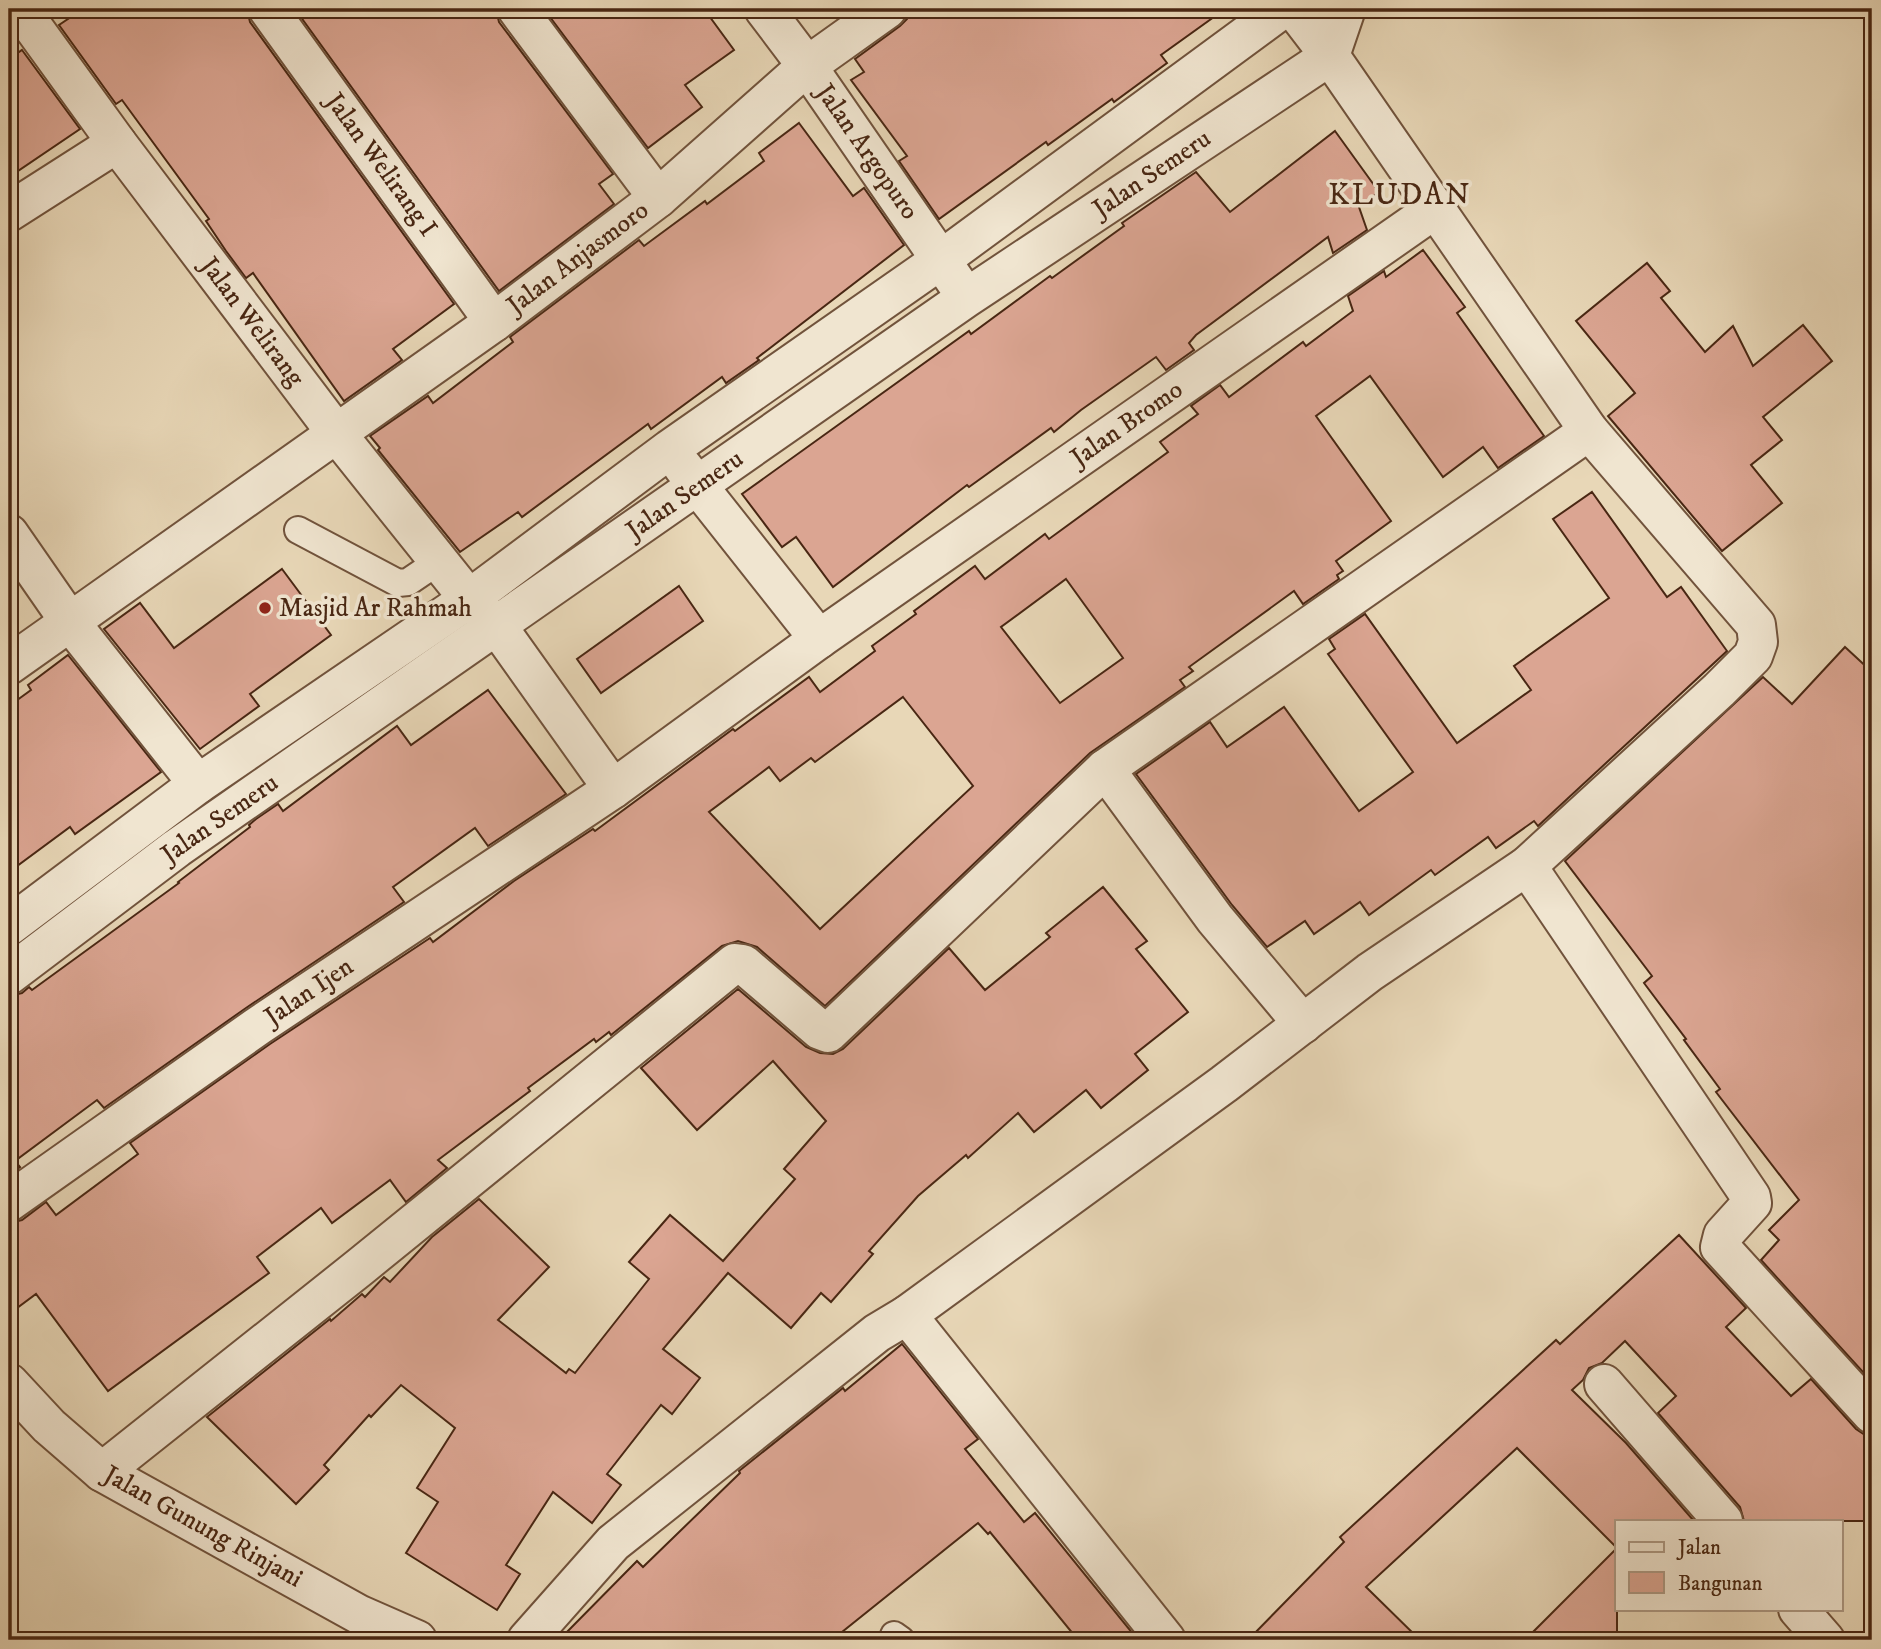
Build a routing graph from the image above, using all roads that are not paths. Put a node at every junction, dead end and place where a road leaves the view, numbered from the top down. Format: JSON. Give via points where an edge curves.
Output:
{"nodes":[{"id":1,"x":20,"y":9,"type":"edge"},
{"id":2,"x":268,"y":9,"type":"edge"},
{"id":3,"x":517,"y":9,"type":"edge"},
{"id":4,"x":764,"y":9,"type":"edge"},
{"id":5,"x":887,"y":9,"type":"edge"},
{"id":6,"x":1282,"y":9,"type":"edge"},
{"id":7,"x":1294,"y":9,"type":"edge"},
{"id":8,"x":1346,"y":9,"type":"edge"},
{"id":9,"x":1329,"y":56,"type":"junction"},
{"id":10,"x":807,"y":66,"type":"junction"},
{"id":11,"x":117,"y":142,"type":"junction"},
{"id":12,"x":658,"y":198,"type":"junction"},
{"id":13,"x":1435,"y":209,"type":"junction"},
{"id":14,"x":9,"y":212,"type":"edge"},
{"id":15,"x":942,"y":259,"type":"junction"},
{"id":16,"x":966,"y":298,"type":"junction"},
{"id":17,"x":494,"y":322,"type":"junction"},
{"id":18,"x":1589,"y":431,"type":"junction"},
{"id":19,"x":337,"y":434,"type":"junction"},
{"id":20,"x":670,"y":449,"type":"junction"},
{"id":21,"x":697,"y":486,"type":"junction"},
{"id":22,"x":298,"y":530,"type":"dead end"},
{"id":23,"x":9,"y":534,"type":"edge"},
{"id":24,"x":439,"y":561,"type":"junction"},
{"id":25,"x":469,"y":599,"type":"junction"},
{"id":26,"x":70,"y":622,"type":"junction"},
{"id":27,"x":497,"y":626,"type":"junction"},
{"id":28,"x":819,"y":639,"type":"junction"},
{"id":29,"x":9,"y":665,"type":"edge"},
{"id":30,"x":1105,"y":769,"type":"junction"},
{"id":31,"x":198,"y":784,"type":"junction"},
{"id":32,"x":613,"y":789,"type":"junction"},
{"id":33,"x":1527,"y":866,"type":"junction"},
{"id":34,"x":9,"y":926,"type":"edge"},
{"id":35,"x":9,"y":975,"type":"edge"},
{"id":36,"x":1303,"y":1024,"type":"junction"},
{"id":37,"x":9,"y":1202,"type":"edge"},
{"id":38,"x":907,"y":1315,"type":"junction"},
{"id":39,"x":9,"y":1383,"type":"edge"},
{"id":40,"x":1604,"y":1384,"type":"dead end"},
{"id":41,"x":1872,"y":1414,"type":"edge"},
{"id":42,"x":102,"y":1472,"type":"junction"},
{"id":43,"x":1722,"y":1520,"type":"edge"},
{"id":44,"x":1799,"y":1610,"type":"edge"},
{"id":45,"x":417,"y":1640,"type":"edge"},
{"id":46,"x":527,"y":1640,"type":"edge"},
{"id":47,"x":1166,"y":1640,"type":"edge"},
{"id":48,"x":1825,"y":1640,"type":"edge"}],
"edges":[{"from":1,"to":11,"type":"street","name":"Jalan Welirang"},
{"from":2,"to":17,"type":"street","name":"Jalan Welirang I"},
{"from":3,"to":12,"type":"street"},
{"from":4,"to":10,"type":"street","name":"Jalan Argopuro"},
{"from":5,"to":10,"type":"street","name":"Jalan Anjasmoro"},
{"from":6,"to":15,"type":"street","name":"Jalan Semeru"},
{"from":7,"to":9,"type":"street"},
{"from":8,"to":9,"type":"street"},
{"from":9,"to":13,"type":"street"},
{"from":9,"to":16,"type":"street","name":"Jalan Semeru"},
{"from":10,"to":12,"type":"street","name":"Jalan Anjasmoro"},
{"from":10,"to":15,"type":"street","name":"Jalan Argopuro"},
{"from":11,"to":14,"type":"street"},
{"from":11,"to":19,"type":"street","name":"Jalan Welirang"},
{"from":12,"to":17,"type":"street","name":"Jalan Anjasmoro"},
{"from":13,"to":18,"type":"street"},
{"from":13,"to":28,"type":"street","name":"Jalan Bromo"},
{"from":15,"to":16,"type":"street","name":"Jalan Argopuro"},
{"from":15,"to":20,"type":"street","name":"Jalan Semeru"},
{"from":16,"to":21,"type":"street","name":"Jalan Semeru"},
{"from":17,"to":19,"type":"street","name":"Jalan Anjasmoro"},
{"from":18,"to":30,"type":"street"},
{"from":18,"to":33,"type":"street","via":[[1756,625],[1758,642],[1753,656],[1719,690]]},
{"from":19,"to":24,"type":"street","name":"Jalan Welirang"},
{"from":19,"to":26,"type":"street","name":"Jalan Anjasmoro"},
{"from":20,"to":21,"type":"street"},
{"from":20,"to":25,"type":"street","name":"Jalan Semeru"},
{"from":21,"to":27,"type":"street","name":"Jalan Semeru"},
{"from":21,"to":28,"type":"street"},
{"from":22,"to":24,"type":"lane","via":[[398,583],[408,582]]},
{"from":23,"to":26,"type":"street"},
{"from":24,"to":25,"type":"street","name":"Jalan Welirang"},
{"from":25,"to":27,"type":"street","name":"Jalan Welirang"},
{"from":25,"to":31,"type":"street","name":"Jalan Semeru"},
{"from":26,"to":29,"type":"street","name":"Jalan Anjasmoro"},
{"from":26,"to":31,"type":"street"},
{"from":27,"to":32,"type":"street"},
{"from":27,"to":35,"type":"street","name":"Jalan Semeru","via":[[177,848]]},
{"from":28,"to":32,"type":"street","name":"Jalan Ijen"},
{"from":30,"to":36,"type":"street","via":[[1216,919]]},
{"from":30,"to":42,"type":"street","via":[[828,1033],[743,964],[735,963]]},
{"from":31,"to":34,"type":"street","name":"Jalan Semeru"},
{"from":32,"to":37,"type":"street","name":"Jalan Ijen","via":[[258,1026]]},
{"from":33,"to":36,"type":"street","via":[[1370,972]]},
{"from":33,"to":41,"type":"street","via":[[1751,1197],[1752,1203],[1723,1235],[1720,1247]]},
{"from":36,"to":38,"type":"street"},
{"from":38,"to":46,"type":"street","via":[[877,1333],[612,1543]]},
{"from":38,"to":47,"type":"street"},
{"from":39,"to":42,"type":"street","name":"Jalan Gunung Rinjani"},
{"from":40,"to":43,"type":"street"},
{"from":42,"to":45,"type":"street","name":"Jalan Gunung Rinjani","via":[[360,1615]]},
{"from":44,"to":48,"type":"street"}]}
